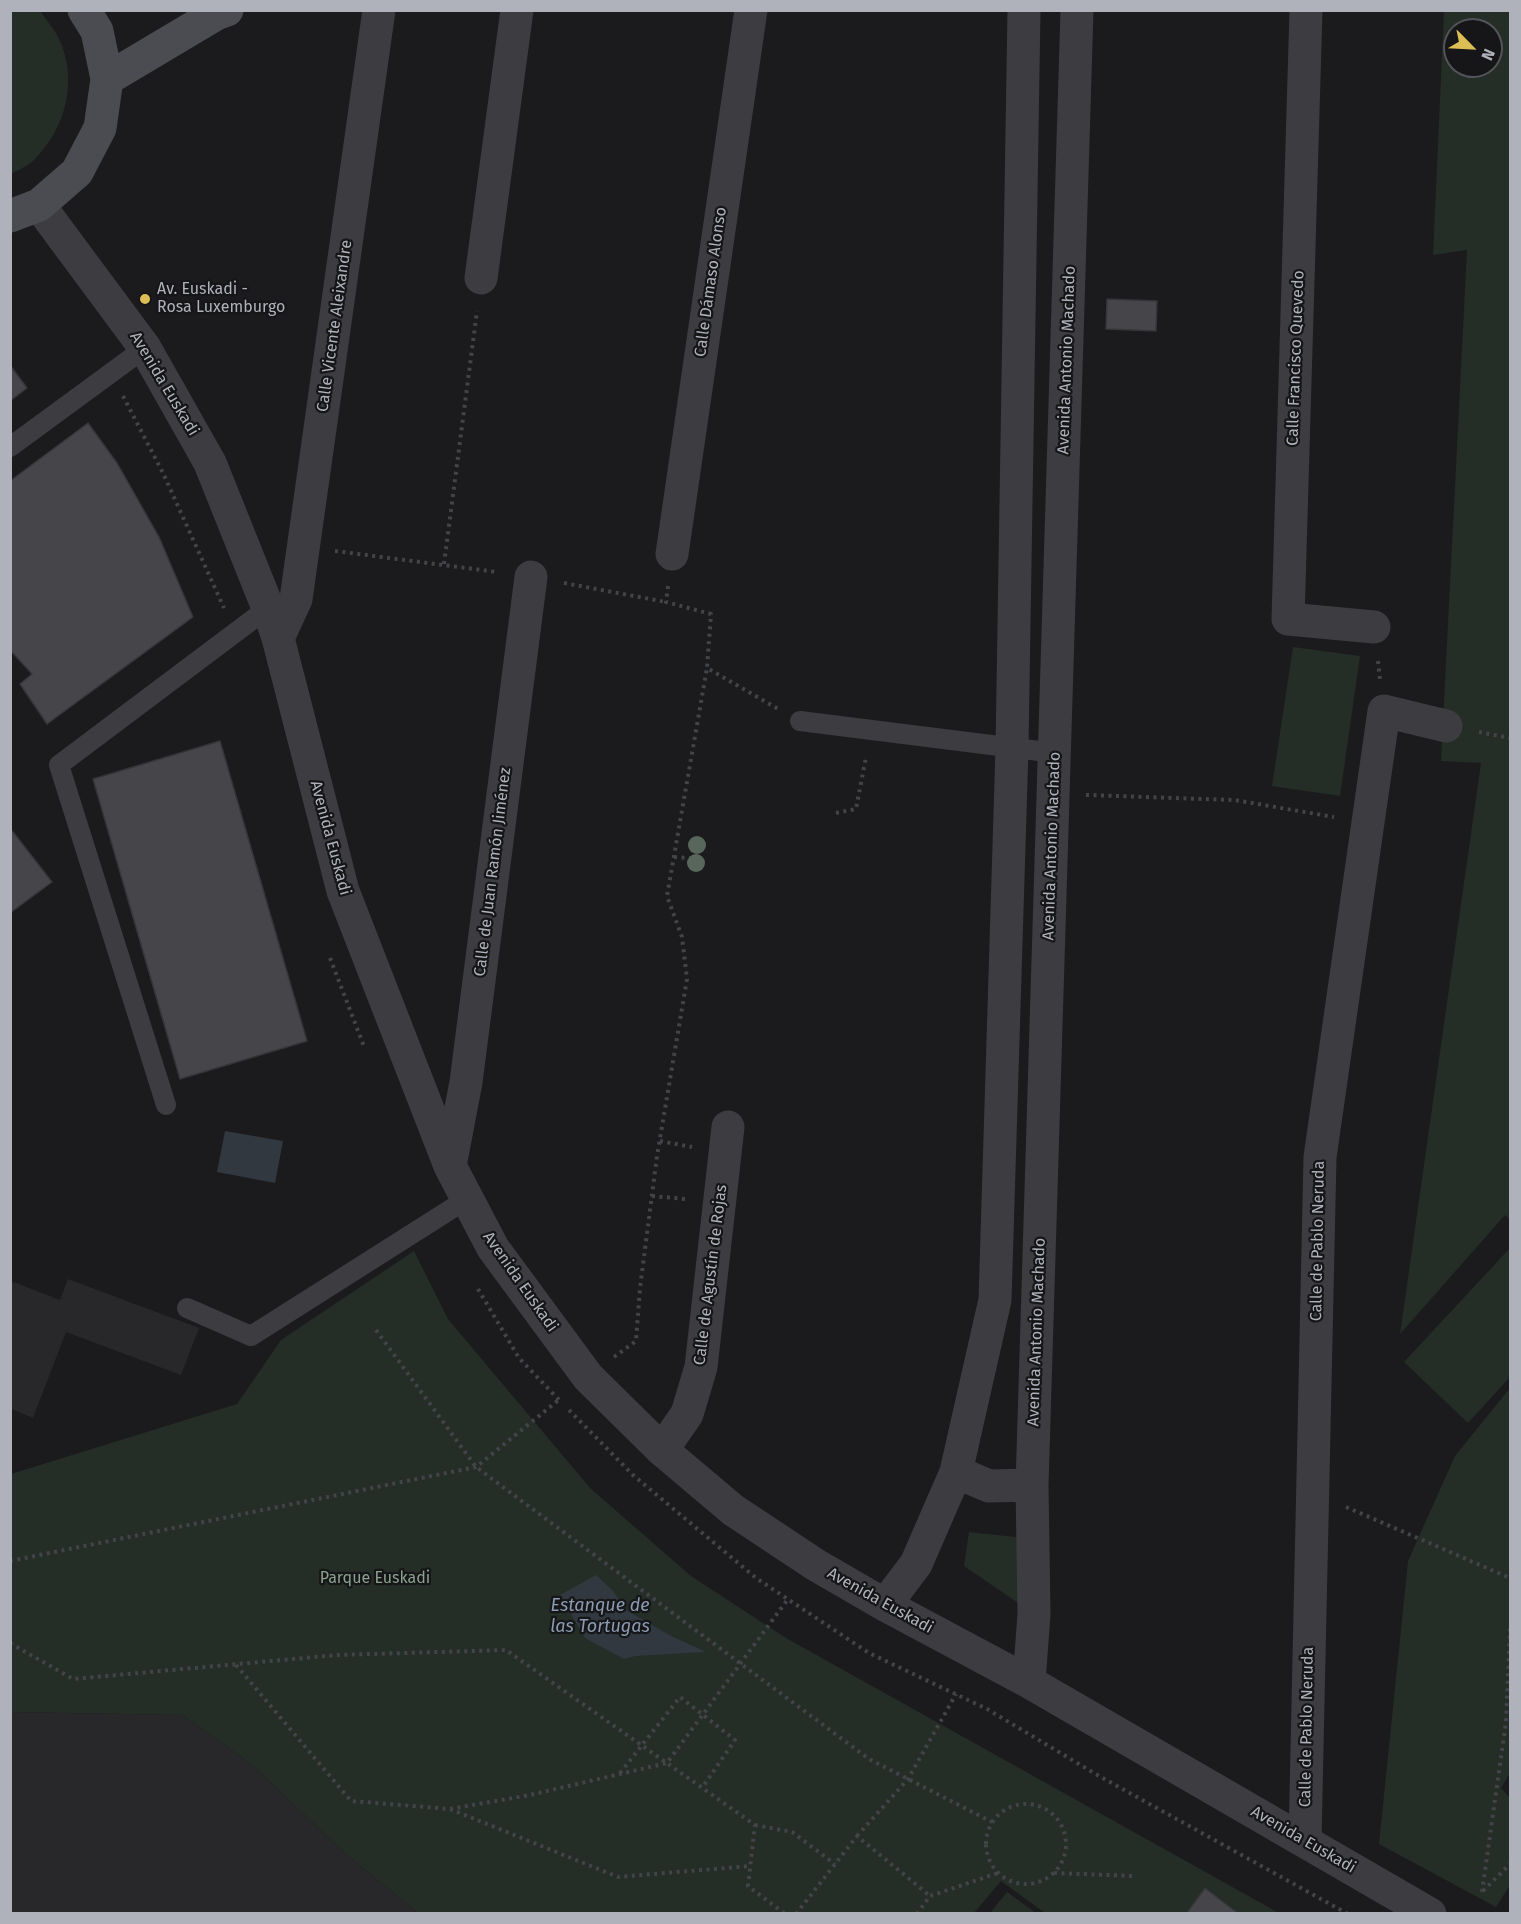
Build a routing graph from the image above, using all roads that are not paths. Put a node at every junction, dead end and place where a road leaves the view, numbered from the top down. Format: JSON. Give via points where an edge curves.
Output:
{"nodes":[{"id":1,"x":84,"y":10,"type":"edge"},
{"id":2,"x":227,"y":10,"type":"edge"},
{"id":3,"x":379,"y":10,"type":"edge"},
{"id":4,"x":517,"y":10,"type":"edge"},
{"id":5,"x":751,"y":10,"type":"edge"},
{"id":6,"x":1024,"y":10,"type":"edge"},
{"id":7,"x":1077,"y":10,"type":"edge"},
{"id":8,"x":1306,"y":10,"type":"edge"},
{"id":9,"x":107,"y":79,"type":"junction"},
{"id":10,"x":25,"y":211,"type":"edge"},
{"id":11,"x":482,"y":278,"type":"road end"},
{"id":12,"x":145,"y":348,"type":"junction"},
{"id":13,"x":10,"y":447,"type":"edge"},
{"id":14,"x":672,"y":554,"type":"road end"},
{"id":15,"x":531,"y":577,"type":"road end"},
{"id":16,"x":273,"y":623,"type":"junction"},
{"id":17,"x":1374,"y":627,"type":"road end"},
{"id":18,"x":800,"y":721,"type":"road end"},
{"id":19,"x":1446,"y":726,"type":"dead end"},
{"id":20,"x":1012,"y":748,"type":"junction"},
{"id":21,"x":1055,"y":753,"type":"junction"},
{"id":22,"x":166,"y":1105,"type":"dead end"},
{"id":23,"x":728,"y":1127,"type":"dead end"},
{"id":24,"x":450,"y":1166,"type":"junction"},
{"id":25,"x":467,"y":1199,"type":"junction"},
{"id":26,"x":187,"y":1308,"type":"dead end"},
{"id":27,"x":662,"y":1450,"type":"junction"},
{"id":28,"x":956,"y":1472,"type":"junction"},
{"id":29,"x":1032,"y":1485,"type":"junction"},
{"id":30,"x":885,"y":1605,"type":"junction"},
{"id":31,"x":1029,"y":1682,"type":"junction"},
{"id":32,"x":1305,"y":1840,"type":"junction"},
{"id":33,"x":1430,"y":1914,"type":"edge"}],
"edges":[{"from":1,"to":9,"type":"main road","via":[[97,31]]},
{"from":2,"to":9,"type":"main road"},
{"from":3,"to":16,"type":"street","name":"Calle Vicente Aleixandre","via":[[296,599]]},
{"from":4,"to":11,"type":"street"},
{"from":5,"to":14,"type":"street","name":"Calle Dámaso Alonso"},
{"from":6,"to":20,"type":"street"},
{"from":7,"to":21,"type":"street","name":"Avenida Antonio Machado"},
{"from":8,"to":17,"type":"street","name":"Calle Francisco Quevedo","via":[[1288,619]]},
{"from":9,"to":10,"type":"main road","via":[[100,128],[77,172]]},
{"from":10,"to":12,"type":"street","name":"Avenida Euskadi"},
{"from":12,"to":13,"type":"lane"},
{"from":12,"to":16,"type":"street","name":"Avenida Euskadi","via":[[210,463]]},
{"from":15,"to":24,"type":"street","name":"Calle de Juan Ramón Jiménez","via":[[466,1082]]},
{"from":16,"to":22,"type":"lane","via":[[235,633],[59,765]]},
{"from":16,"to":24,"type":"street","name":"Avenida Euskadi","via":[[343,891]]},
{"from":18,"to":20,"type":"lane"},
{"from":19,"to":32,"type":"street","name":"Calle de Pablo Neruda","via":[[1384,711],[1320,1156]]},
{"from":20,"to":21,"type":"lane"},
{"from":20,"to":28,"type":"street","via":[[996,1300]]},
{"from":21,"to":29,"type":"street","name":"Avenida Antonio Machado"},
{"from":23,"to":27,"type":"street","name":"Calle de Agustín de Rojas","via":[[701,1367],[687,1414]]},
{"from":24,"to":25,"type":"street","name":"Avenida Euskadi"},
{"from":25,"to":26,"type":"lane","via":[[250,1336]]},
{"from":25,"to":27,"type":"street","name":"Avenida Euskadi","via":[[493,1248],[588,1377]]},
{"from":27,"to":30,"type":"street","name":"Avenida Euskadi","via":[[733,1510]]},
{"from":28,"to":29,"type":"street","via":[[988,1486]]},
{"from":28,"to":30,"type":"street","via":[[916,1564]]},
{"from":29,"to":31,"type":"street","name":"Avenida Antonio Machado","via":[[1034,1614]]},
{"from":30,"to":31,"type":"street","name":"Avenida Euskadi"},
{"from":31,"to":32,"type":"street","name":"Avenida Euskadi"},
{"from":32,"to":33,"type":"street","name":"Avenida Euskadi"}]}
